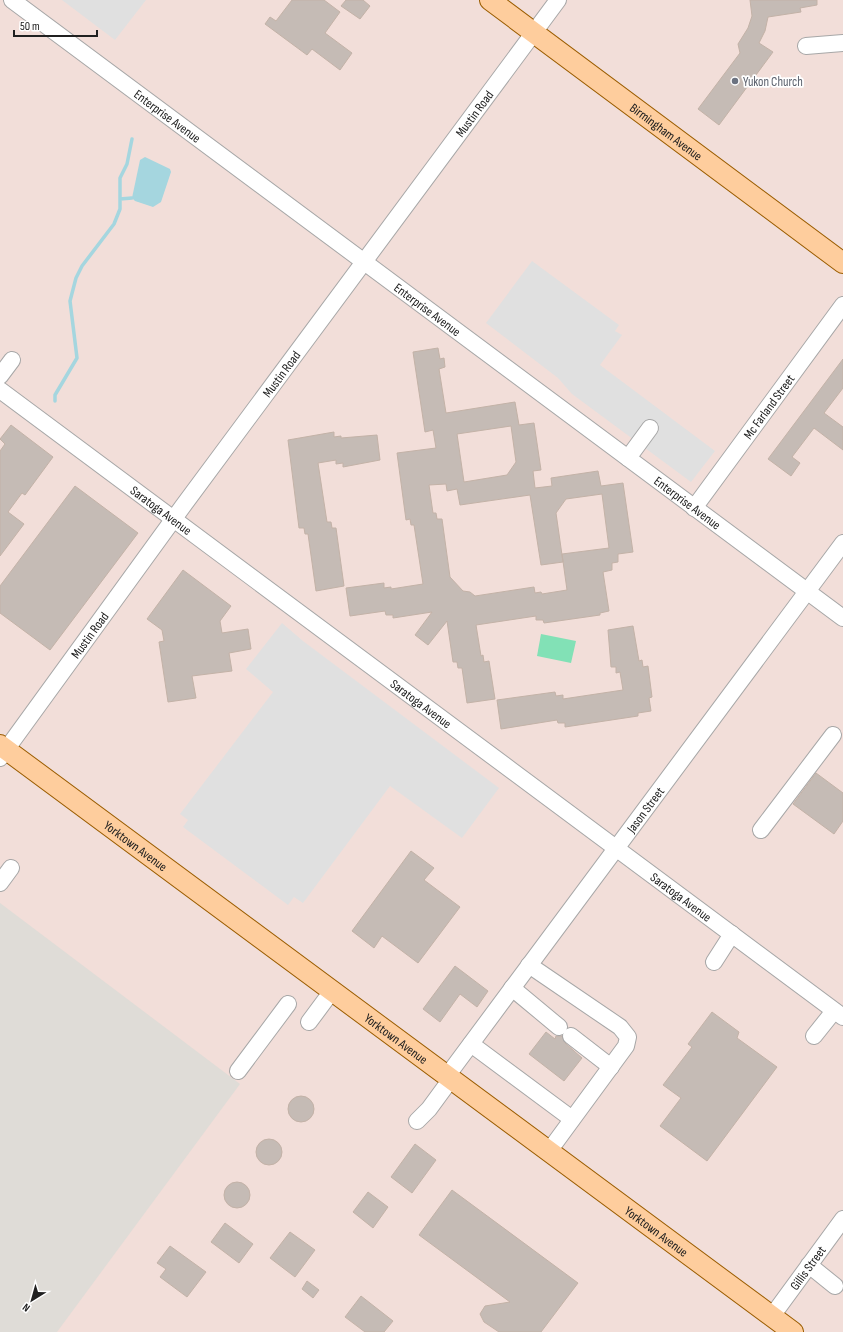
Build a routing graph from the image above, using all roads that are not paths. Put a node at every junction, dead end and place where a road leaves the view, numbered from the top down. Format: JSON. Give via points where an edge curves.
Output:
{"nodes":[{"id":1,"x":12,"y":0,"type":"edge"},
{"id":2,"x":490,"y":0,"type":"edge"},
{"id":3,"x":558,"y":0,"type":"edge"},
{"id":4,"x":533,"y":32,"type":"junction"},
{"id":5,"x":843,"y":43,"type":"edge"},
{"id":6,"x":806,"y":46,"type":"dead end"},
{"id":7,"x":364,"y":262,"type":"junction"},
{"id":8,"x":843,"y":262,"type":"edge"},
{"id":9,"x":843,"y":306,"type":"edge"},
{"id":10,"x":12,"y":360,"type":"dead end"},
{"id":11,"x":0,"y":376,"type":"edge"},
{"id":12,"x":2,"y":396,"type":"edge"},
{"id":13,"x":650,"y":428,"type":"dead end"},
{"id":14,"x":628,"y":458,"type":"junction"},
{"id":15,"x":694,"y":508,"type":"junction"},
{"id":16,"x":174,"y":519,"type":"junction"},
{"id":17,"x":843,"y":543,"type":"edge"},
{"id":18,"x":807,"y":591,"type":"junction"},
{"id":19,"x":843,"y":618,"type":"edge"},
{"id":20,"x":833,"y":735,"type":"dead end"},
{"id":21,"x":2,"y":750,"type":"edge"},
{"id":22,"x":761,"y":830,"type":"dead end"},
{"id":23,"x":616,"y":849,"type":"junction"},
{"id":24,"x":11,"y":868,"type":"dead end"},
{"id":25,"x":0,"y":883,"type":"edge"},
{"id":26,"x":732,"y":934,"type":"junction"},
{"id":27,"x":714,"y":962,"type":"dead end"},
{"id":28,"x":529,"y":965,"type":"junction"},
{"id":29,"x":512,"y":988,"type":"junction"},
{"id":30,"x":332,"y":991,"type":"junction"},
{"id":31,"x":288,"y":1004,"type":"dead end"},
{"id":32,"x":838,"y":1014,"type":"edge"},
{"id":33,"x":309,"y":1022,"type":"dead end"},
{"id":34,"x":814,"y":1036,"type":"dead end"},
{"id":35,"x":471,"y":1044,"type":"junction"},
{"id":36,"x":610,"y":1068,"type":"junction"},
{"id":37,"x":238,"y":1071,"type":"dead end"},
{"id":38,"x":449,"y":1078,"type":"junction"},
{"id":39,"x":572,"y":1119,"type":"junction"},
{"id":40,"x":416,"y":1121,"type":"dead end"},
{"id":41,"x":549,"y":1152,"type":"junction"},
{"id":42,"x":843,"y":1219,"type":"edge"},
{"id":43,"x":809,"y":1265,"type":"junction"},
{"id":44,"x":835,"y":1286,"type":"dead end"},
{"id":45,"x":772,"y":1316,"type":"junction"},
{"id":46,"x":793,"y":1332,"type":"edge"}],
"edges":[{"from":1,"to":7,"type":"street","name":"Enterprise Avenue"},
{"from":2,"to":4,"type":"main road","name":"Birmingham Avenue"},
{"from":3,"to":4,"type":"street","name":"Mustin Road"},
{"from":4,"to":7,"type":"street","name":"Mustin Road"},
{"from":4,"to":8,"type":"main road","name":"Birmingham Avenue"},
{"from":5,"to":6,"type":"street"},
{"from":7,"to":14,"type":"street","name":"Enterprise Avenue"},
{"from":7,"to":16,"type":"street","name":"Mustin Road"},
{"from":9,"to":15,"type":"street","name":"Mc Farland Street"},
{"from":10,"to":11,"type":"street"},
{"from":12,"to":16,"type":"street","name":"Saratoga Avenue"},
{"from":13,"to":14,"type":"street"},
{"from":14,"to":15,"type":"street","name":"Enterprise Avenue"},
{"from":15,"to":18,"type":"street","name":"Enterprise Avenue"},
{"from":16,"to":21,"type":"street","name":"Mustin Road"},
{"from":16,"to":23,"type":"street","name":"Saratoga Avenue"},
{"from":17,"to":18,"type":"street","name":"Jason Street"},
{"from":18,"to":19,"type":"street","name":"Enterprise Avenue"},
{"from":18,"to":23,"type":"street","name":"Jason Street"},
{"from":20,"to":22,"type":"street"},
{"from":21,"to":30,"type":"main road","name":"Yorktown Avenue"},
{"from":23,"to":26,"type":"street","name":"Saratoga Avenue"},
{"from":23,"to":28,"type":"street","name":"Jason Street"},
{"from":24,"to":25,"type":"street"},
{"from":26,"to":27,"type":"street"},
{"from":26,"to":32,"type":"street","name":"Saratoga Avenue"},
{"from":28,"to":29,"type":"street","name":"Jason Street"},
{"from":28,"to":36,"type":"street","via":[[620,1027],[628,1037],[626,1046]]},
{"from":29,"to":35,"type":"street","name":"Jason Street"},
{"from":29,"to":36,"type":"street"},
{"from":30,"to":33,"type":"street"},
{"from":30,"to":38,"type":"main road","name":"Yorktown Avenue"},
{"from":31,"to":37,"type":"street"},
{"from":32,"to":34,"type":"street"},
{"from":35,"to":38,"type":"street","name":"Jason Street"},
{"from":35,"to":39,"type":"street"},
{"from":36,"to":39,"type":"street"},
{"from":38,"to":40,"type":"street","name":"Jason Street","via":[[428,1109]]},
{"from":38,"to":41,"type":"main road","name":"Yorktown Avenue"},
{"from":39,"to":41,"type":"street"},
{"from":41,"to":45,"type":"main road","name":"Yorktown Avenue"},
{"from":42,"to":43,"type":"street","name":"Gillis Street"},
{"from":43,"to":44,"type":"street"},
{"from":43,"to":45,"type":"street","name":"Gillis Street"},
{"from":45,"to":46,"type":"main road","name":"Yorktown Avenue"}]}
